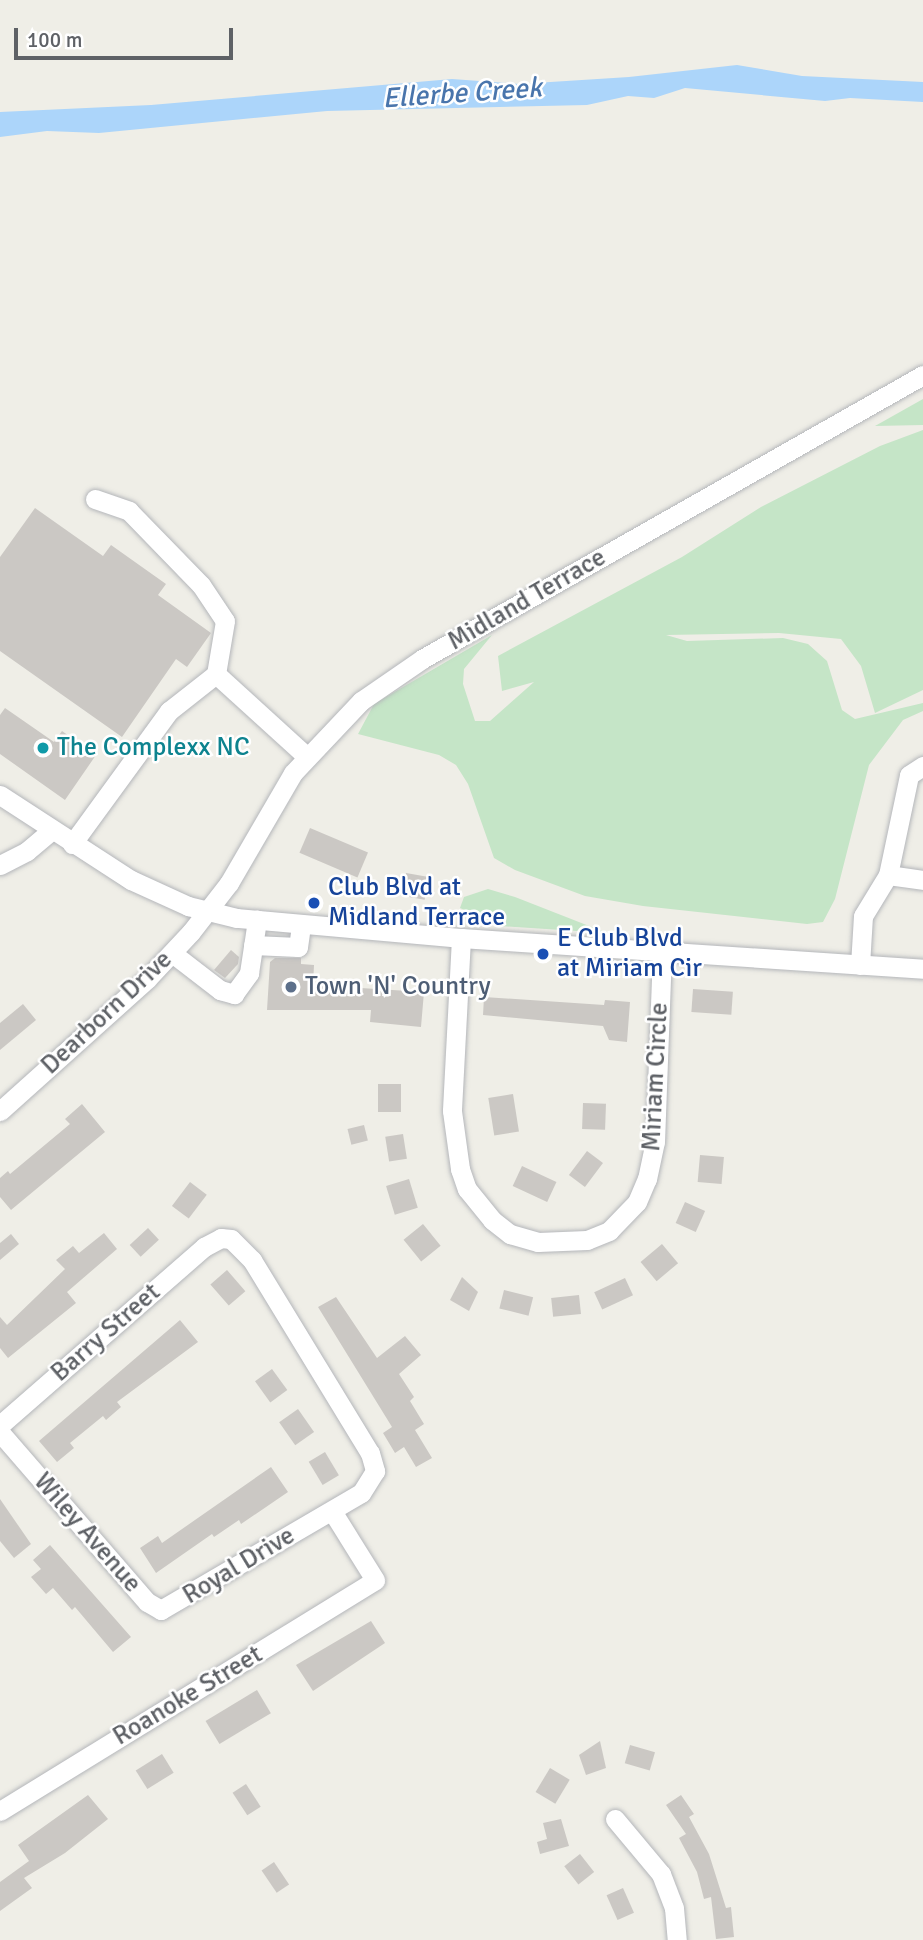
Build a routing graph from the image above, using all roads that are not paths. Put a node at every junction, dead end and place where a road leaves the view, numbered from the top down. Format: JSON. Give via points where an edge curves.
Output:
{"nodes":[{"id":1,"x":923,"y":375,"type":"edge"},
{"id":2,"x":95,"y":499,"type":"dead end"},
{"id":3,"x":216,"y":674,"type":"junction"},
{"id":4,"x":306,"y":756,"type":"junction"},
{"id":5,"x":923,"y":766,"type":"edge"},
{"id":6,"x":0,"y":795,"type":"edge"},
{"id":7,"x":52,"y":830,"type":"junction"},
{"id":8,"x":72,"y":844,"type":"junction"},
{"id":9,"x":0,"y":865,"type":"edge"},
{"id":10,"x":888,"y":875,"type":"junction"},
{"id":11,"x":923,"y":880,"type":"edge"},
{"id":12,"x":209,"y":911,"type":"junction"},
{"id":13,"x":257,"y":920,"type":"junction"},
{"id":14,"x":301,"y":926,"type":"junction"},
{"id":15,"x":461,"y":938,"type":"junction"},
{"id":16,"x":253,"y":945,"type":"junction"},
{"id":17,"x":172,"y":953,"type":"junction"},
{"id":18,"x":662,"y":953,"type":"junction"},
{"id":19,"x":860,"y":965,"type":"junction"},
{"id":20,"x":923,"y":969,"type":"edge"},
{"id":21,"x":0,"y":1111,"type":"edge"},
{"id":22,"x":212,"y":1241,"type":"joint"},
{"id":23,"x":0,"y":1425,"type":"edge"},
{"id":24,"x":0,"y":1432,"type":"edge"},
{"id":25,"x":332,"y":1511,"type":"junction"},
{"id":26,"x":147,"y":1602,"type":"joint"},
{"id":27,"x":0,"y":1811,"type":"edge"},
{"id":28,"x":615,"y":1819,"type":"dead end"},
{"id":29,"x":677,"y":1940,"type":"edge"}],
"edges":[{"from":1,"to":4,"type":"street","name":"Midland Terrace","via":[[422,659],[361,701]]},
{"from":2,"to":3,"type":"street","via":[[129,511],[201,585],[225,621]]},
{"from":3,"to":4,"type":"street"},
{"from":3,"to":8,"type":"street","via":[[169,711]]},
{"from":4,"to":12,"type":"street","name":"Midland Terrace"},
{"from":5,"to":10,"type":"street","via":[[909,775]]},
{"from":6,"to":7,"type":"street"},
{"from":7,"to":8,"type":"street"},
{"from":7,"to":9,"type":"street"},
{"from":8,"to":12,"type":"street","via":[[131,880]]},
{"from":10,"to":11,"type":"street"},
{"from":10,"to":19,"type":"street","via":[[863,916]]},
{"from":12,"to":13,"type":"street"},
{"from":12,"to":17,"type":"street","name":"Dearborn Drive"},
{"from":13,"to":14,"type":"street"},
{"from":13,"to":16,"type":"street"},
{"from":14,"to":15,"type":"street"},
{"from":14,"to":16,"type":"street","via":[[298,947]]},
{"from":15,"to":18,"type":"street"},
{"from":15,"to":18,"type":"street","name":"Miriam Circle","via":[[454,1147],[477,1205],[510,1234],[538,1242],[587,1240],[609,1231],[637,1202],[648,1179],[654,1142]]},
{"from":16,"to":17,"type":"street","via":[[249,973],[234,994],[220,990]]},
{"from":17,"to":21,"type":"street","name":"Dearborn Drive"},
{"from":18,"to":19,"type":"street"},
{"from":19,"to":20,"type":"street"},
{"from":22,"to":23,"type":"street","name":"Barry Street"},
{"from":22,"to":25,"type":"street","name":"Royal Drive","via":[[231,1239],[242,1246],[374,1462],[371,1483]]},
{"from":24,"to":26,"type":"street","name":"Wiley Avenue"},
{"from":25,"to":26,"type":"street","name":"Royal Drive","via":[[168,1609],[156,1610]]},
{"from":25,"to":27,"type":"street","name":"Roanoke Street","via":[[375,1580]]},
{"from":28,"to":29,"type":"street","via":[[661,1874],[674,1908]]}]}
